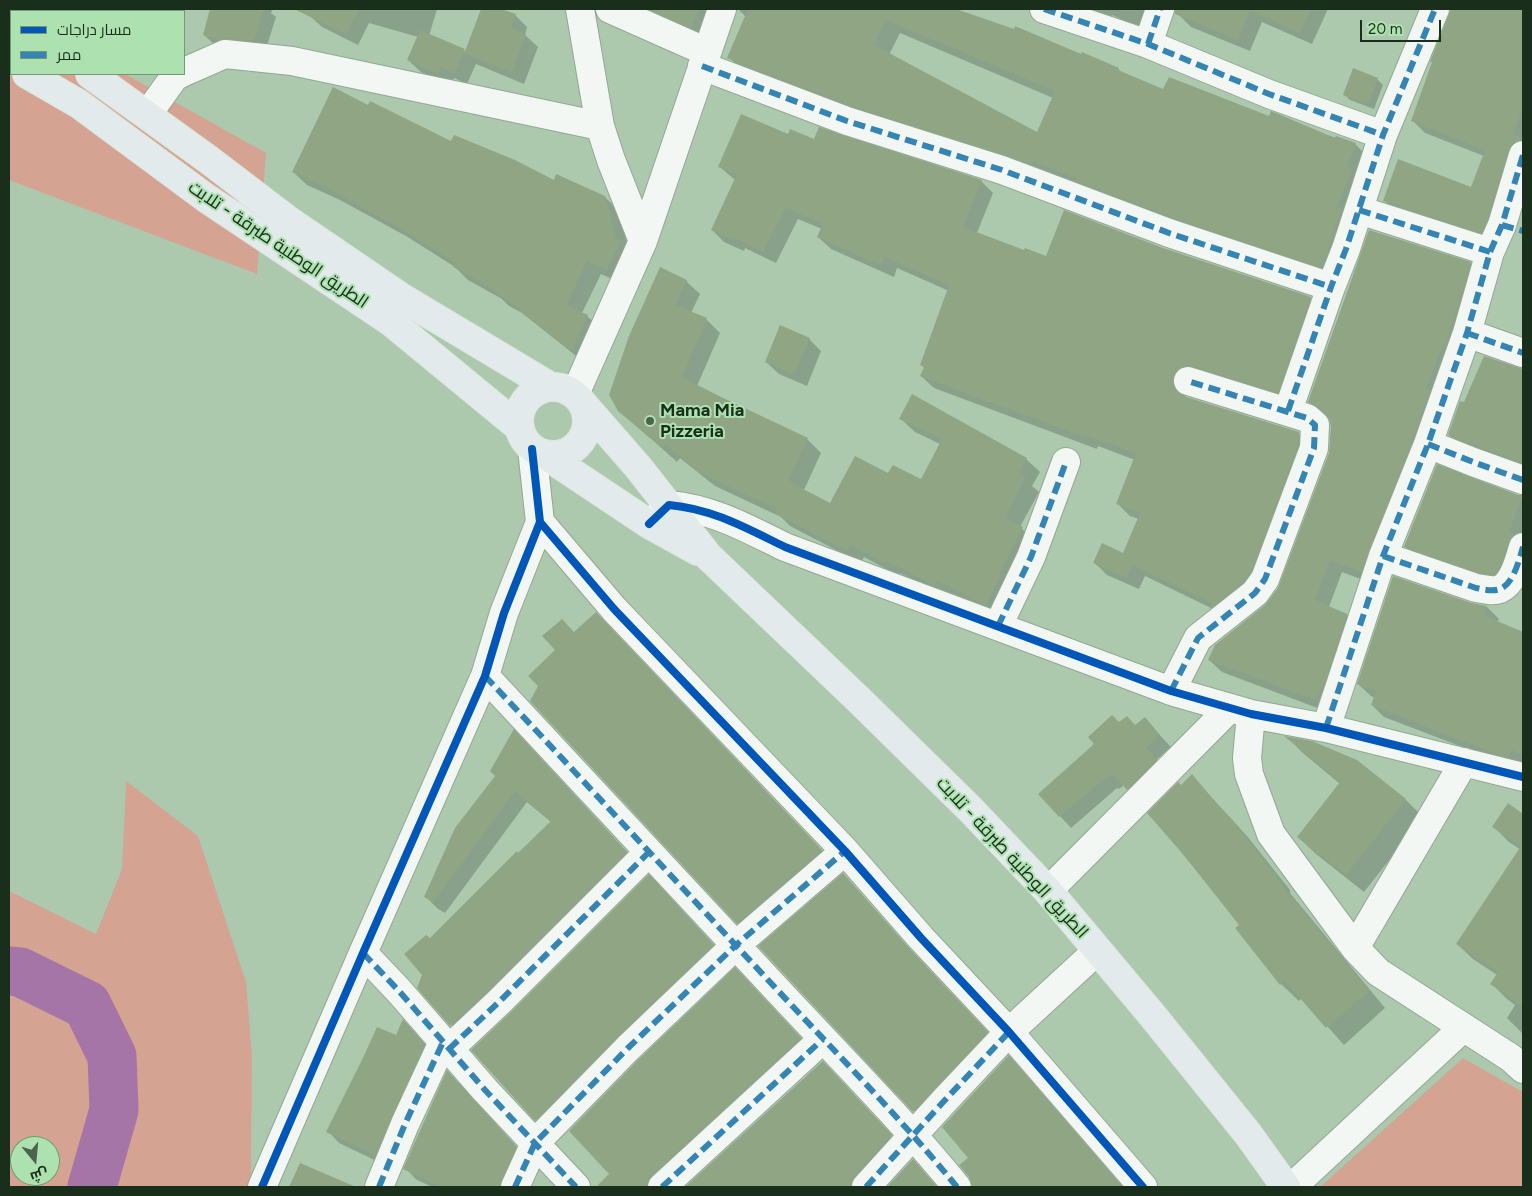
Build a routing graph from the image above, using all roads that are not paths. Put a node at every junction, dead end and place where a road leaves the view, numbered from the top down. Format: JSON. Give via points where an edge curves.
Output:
{"nodes":[{"id":1,"x":580,"y":9,"type":"edge"},
{"id":2,"x":610,"y":9,"type":"edge"},
{"id":3,"x":722,"y":9,"type":"edge"},
{"id":4,"x":1044,"y":9,"type":"edge"},
{"id":5,"x":1160,"y":9,"type":"edge"},
{"id":6,"x":1435,"y":9,"type":"edge"},
{"id":7,"x":1148,"y":44,"type":"junction"},
{"id":8,"x":705,"y":59,"type":"junction"},
{"id":9,"x":185,"y":71,"type":"edge"},
{"id":10,"x":30,"y":75,"type":"edge"},
{"id":11,"x":91,"y":75,"type":"edge"},
{"id":12,"x":177,"y":75,"type":"edge"},
{"id":13,"x":147,"y":114,"type":"junction"},
{"id":14,"x":600,"y":126,"type":"junction"},
{"id":15,"x":1383,"y":135,"type":"junction"},
{"id":16,"x":1523,"y":155,"type":"edge"},
{"id":17,"x":1359,"y":210,"type":"junction"},
{"id":18,"x":1512,"y":228,"type":"edge"},
{"id":19,"x":643,"y":241,"type":"junction"},
{"id":20,"x":1490,"y":252,"type":"junction"},
{"id":21,"x":1331,"y":287,"type":"junction"},
{"id":22,"x":1467,"y":333,"type":"junction"},
{"id":23,"x":1523,"y":353,"type":"edge"},
{"id":24,"x":1188,"y":381,"type":"dead end"},
{"id":25,"x":570,"y":395,"type":"junction"},
{"id":26,"x":1288,"y":411,"type":"junction"},
{"id":27,"x":532,"y":443,"type":"junction"},
{"id":28,"x":1428,"y":444,"type":"junction"},
{"id":29,"x":1066,"y":462,"type":"dead end"},
{"id":30,"x":1523,"y":480,"type":"edge"},
{"id":31,"x":669,"y":506,"type":"junction"},
{"id":32,"x":540,"y":522,"type":"junction"},
{"id":33,"x":649,"y":524,"type":"junction"},
{"id":34,"x":1523,"y":547,"type":"edge"},
{"id":35,"x":708,"y":556,"type":"junction"},
{"id":36,"x":1383,"y":556,"type":"junction"},
{"id":37,"x":998,"y":626,"type":"junction"},
{"id":38,"x":485,"y":676,"type":"junction"},
{"id":39,"x":1171,"y":691,"type":"junction"},
{"id":40,"x":1240,"y":711,"type":"junction"},
{"id":41,"x":1326,"y":728,"type":"junction"},
{"id":42,"x":1464,"y":762,"type":"junction"},
{"id":43,"x":1523,"y":777,"type":"edge"},
{"id":44,"x":845,"y":851,"type":"junction"},
{"id":45,"x":648,"y":853,"type":"junction"},
{"id":46,"x":1048,"y":891,"type":"junction"},
{"id":47,"x":736,"y":945,"type":"junction"},
{"id":48,"x":1355,"y":948,"type":"junction"},
{"id":49,"x":1098,"y":950,"type":"junction"},
{"id":50,"x":363,"y":953,"type":"junction"},
{"id":51,"x":1463,"y":1028,"type":"junction"},
{"id":52,"x":1009,"y":1032,"type":"junction"},
{"id":53,"x":823,"y":1039,"type":"junction"},
{"id":54,"x":446,"y":1045,"type":"junction"},
{"id":55,"x":1523,"y":1069,"type":"edge"},
{"id":56,"x":914,"y":1135,"type":"junction"},
{"id":57,"x":535,"y":1143,"type":"junction"},
{"id":58,"x":262,"y":1187,"type":"edge"},
{"id":59,"x":379,"y":1187,"type":"edge"},
{"id":60,"x":515,"y":1187,"type":"edge"},
{"id":61,"x":576,"y":1187,"type":"edge"},
{"id":62,"x":662,"y":1187,"type":"edge"},
{"id":63,"x":866,"y":1187,"type":"edge"},
{"id":64,"x":957,"y":1187,"type":"edge"},
{"id":65,"x":1143,"y":1187,"type":"edge"},
{"id":66,"x":1286,"y":1187,"type":"edge"},
{"id":67,"x":1292,"y":1187,"type":"edge"}],
"edges":[{"from":1,"to":14,"type":"street"},
{"from":2,"to":8,"type":"street"},
{"from":3,"to":8,"type":"street"},
{"from":4,"to":7,"type":"street"},
{"from":5,"to":7,"type":"street"},
{"from":6,"to":15,"type":"street"},
{"from":7,"to":15,"type":"street","via":[[1268,94]]},
{"from":8,"to":19,"type":"street"},
{"from":8,"to":21,"type":"street","via":[[847,121],[1002,170],[1169,233]]},
{"from":9,"to":14,"type":"street","via":[[225,54],[292,61]]},
{"from":10,"to":27,"type":"main road","name":"الطريق الوطنية طبرقة - تلابت","via":[[79,104],[206,198],[390,321]]},
{"from":11,"to":13,"type":"main road","name":"الطريق الوطنية طبرقة - تلابت"},
{"from":12,"to":13,"type":"street"},
{"from":13,"to":25,"type":"main road","name":"الطريق الوطنية طبرقة - تلابت","via":[[289,221],[399,296]]},
{"from":14,"to":19,"type":"street"},
{"from":15,"to":17,"type":"street"},
{"from":16,"to":18,"type":"street"},
{"from":17,"to":20,"type":"street"},
{"from":17,"to":21,"type":"street"},
{"from":18,"to":20,"type":"street"},
{"from":19,"to":25,"type":"street"},
{"from":20,"to":22,"type":"street"},
{"from":21,"to":26,"type":"street"},
{"from":22,"to":23,"type":"street"},
{"from":22,"to":28,"type":"street"},
{"from":24,"to":26,"type":"street"},
{"from":25,"to":27,"type":"main road","via":[[539,390],[530,396],[519,416]]},
{"from":25,"to":27,"type":"main road","via":[[587,414],[584,437],[577,446],[556,455]]},
{"from":25,"to":31,"type":"main road","name":"الطريق الوطنية طبرقة - تلابت"},
{"from":26,"to":39,"type":"street","via":[[1307,418],[1314,425],[1314,448],[1265,579],[1254,594],[1198,638]]},
{"from":27,"to":32,"type":"street"},
{"from":27,"to":33,"type":"main road","name":"الطريق الوطنية طبرقة - تلابت"},
{"from":28,"to":30,"type":"street"},
{"from":28,"to":36,"type":"street"},
{"from":29,"to":37,"type":"street","via":[[1031,557]]},
{"from":31,"to":33,"type":"street"},
{"from":31,"to":35,"type":"main road","name":"الطريق الوطنية طبرقة - تلابت"},
{"from":31,"to":37,"type":"street","via":[[705,511],[785,547]]},
{"from":32,"to":38,"type":"street","via":[[504,613]]},
{"from":32,"to":44,"type":"street","via":[[614,609]]},
{"from":33,"to":35,"type":"main road","name":"الطريق الوطنية طبرقة - تلابت"},
{"from":34,"to":36,"type":"street","via":[[1518,566],[1509,581],[1501,589],[1490,590]]},
{"from":35,"to":46,"type":"main road","name":"الطريق الوطنية طبرقة - تلابت","via":[[970,810]]},
{"from":36,"to":41,"type":"street"},
{"from":37,"to":39,"type":"street"},
{"from":38,"to":45,"type":"street"},
{"from":38,"to":50,"type":"street"},
{"from":39,"to":40,"type":"street"},
{"from":40,"to":41,"type":"street"},
{"from":40,"to":46,"type":"street"},
{"from":40,"to":48,"type":"street","via":[[1249,774],[1270,834]]},
{"from":41,"to":42,"type":"street"},
{"from":42,"to":43,"type":"street"},
{"from":42,"to":48,"type":"street"},
{"from":44,"to":47,"type":"street"},
{"from":44,"to":52,"type":"street"},
{"from":45,"to":47,"type":"street"},
{"from":45,"to":54,"type":"street","via":[[526,975]]},
{"from":46,"to":49,"type":"main road","name":"الطريق الوطنية طبرقة - تلابت"},
{"from":47,"to":53,"type":"street"},
{"from":47,"to":57,"type":"street"},
{"from":48,"to":51,"type":"street","via":[[1378,972]]},
{"from":49,"to":52,"type":"street"},
{"from":49,"to":66,"type":"main road","name":"الطريق الوطنية طبرقة - تلابت","via":[[1248,1134]]},
{"from":50,"to":54,"type":"street"},
{"from":50,"to":58,"type":"street"},
{"from":51,"to":55,"type":"street"},
{"from":51,"to":67,"type":"street"},
{"from":52,"to":56,"type":"street"},
{"from":52,"to":65,"type":"street"},
{"from":53,"to":56,"type":"street"},
{"from":53,"to":62,"type":"street"},
{"from":54,"to":57,"type":"street"},
{"from":54,"to":59,"type":"street","via":[[405,1124]]},
{"from":56,"to":63,"type":"street"},
{"from":56,"to":64,"type":"street"},
{"from":57,"to":60,"type":"street"},
{"from":57,"to":61,"type":"street"}]}
